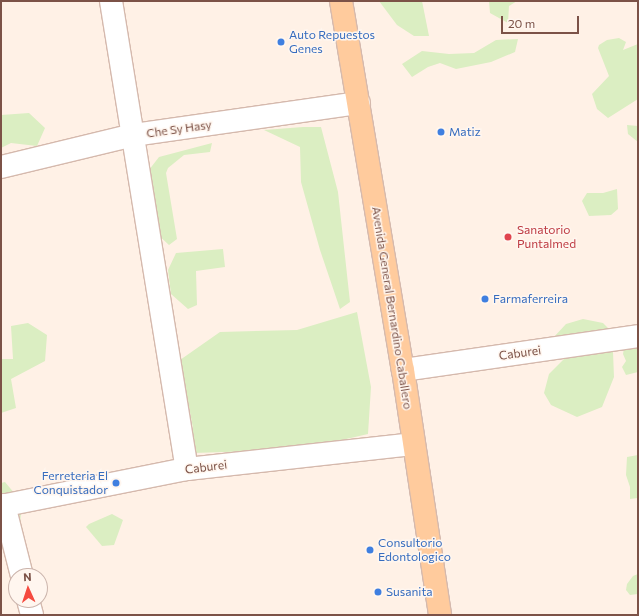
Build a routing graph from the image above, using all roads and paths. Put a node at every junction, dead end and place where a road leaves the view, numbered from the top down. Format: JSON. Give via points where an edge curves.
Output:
{"nodes":[{"id":1,"x":111,"y":1,"type":"edge"},
{"id":2,"x":342,"y":1,"type":"edge"},
{"id":3,"x":359,"y":102,"type":"junction"},
{"id":4,"x":133,"y":136,"type":"junction"},
{"id":5,"x":1,"y":167,"type":"edge"},
{"id":6,"x":638,"y":336,"type":"edge"},
{"id":7,"x":403,"y":370,"type":"junction"},
{"id":8,"x":413,"y":444,"type":"junction"},
{"id":9,"x":187,"y":469,"type":"junction"},
{"id":10,"x":3,"y":505,"type":"edge"},
{"id":11,"x":20,"y":568,"type":"edge"},
{"id":12,"x":440,"y":615,"type":"edge"}],
"edges":[{"from":1,"to":4,"type":"street"},
{"from":2,"to":3,"type":"main road","name":"Avenida General Bernardino Caballero"},
{"from":3,"to":4,"type":"street","name":"Che Sy Hasy"},
{"from":3,"to":7,"type":"main road","name":"Avenida General Bernardino Caballero"},
{"from":4,"to":5,"type":"street","name":"Che Sy Hasy"},
{"from":4,"to":9,"type":"street"},
{"from":6,"to":7,"type":"street","name":"Caburei"},
{"from":7,"to":8,"type":"main road","name":"Avenida General Bernardino Caballero"},
{"from":8,"to":9,"type":"street","name":"Caburei"},
{"from":8,"to":12,"type":"main road","name":"Avenida General Bernardino Caballero"},
{"from":9,"to":10,"type":"street","name":"Caburei"},
{"from":10,"to":11,"type":"street"}]}
